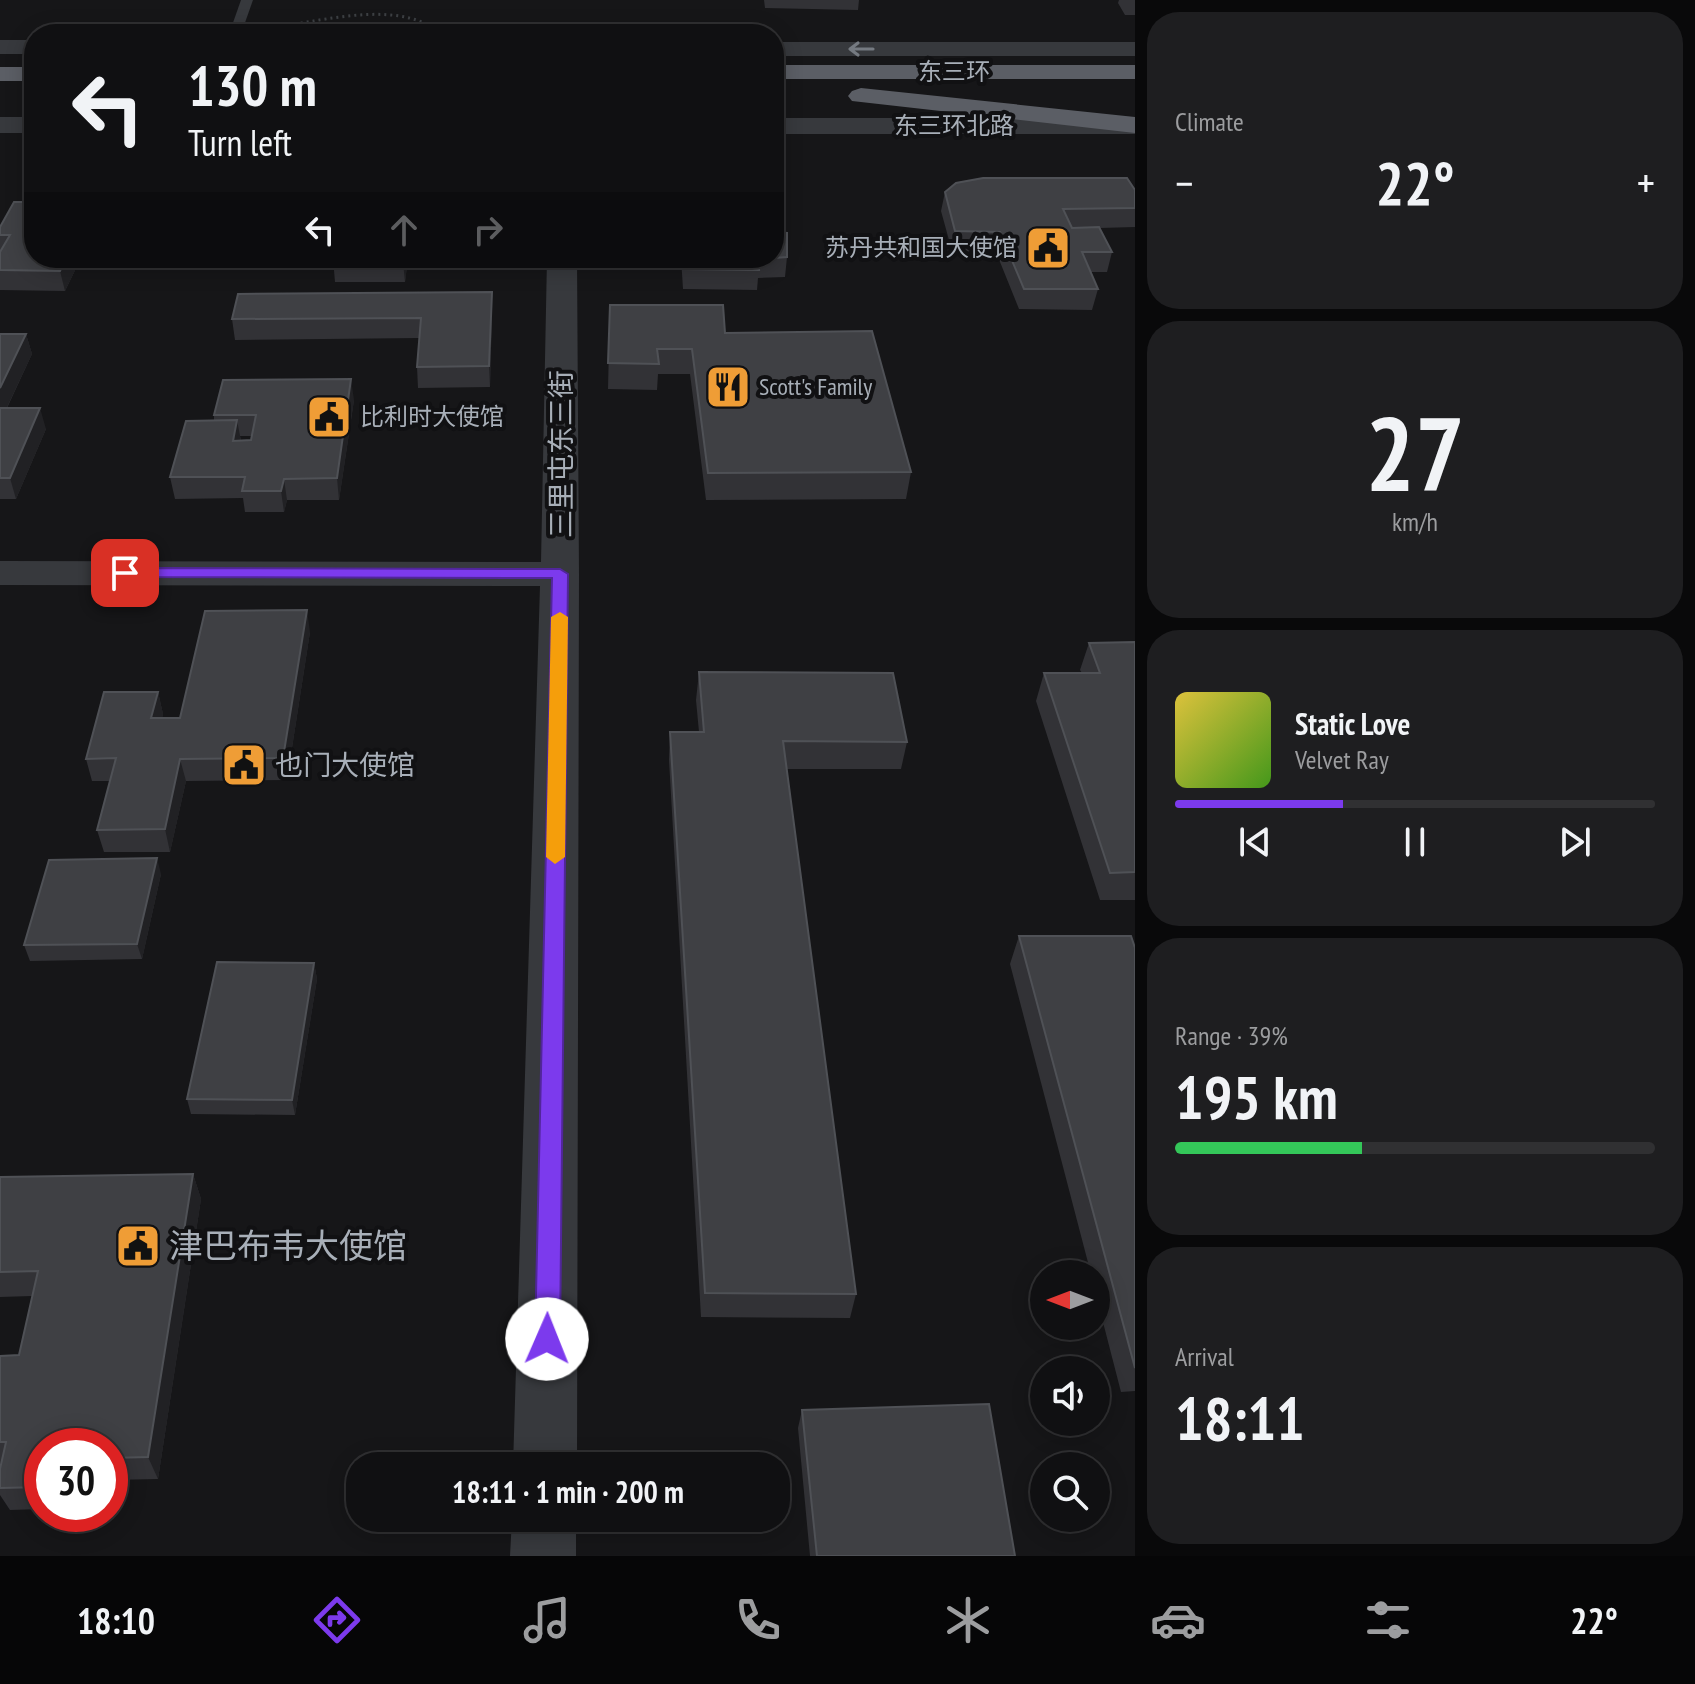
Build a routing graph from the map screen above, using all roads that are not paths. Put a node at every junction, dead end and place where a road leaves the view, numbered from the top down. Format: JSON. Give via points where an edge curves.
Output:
{"nodes":[{"id":1,"x":247,"y":0,"type":"edge"},
{"id":2,"x":239,"y":24,"type":"edge"},
{"id":3,"x":0,"y":47,"type":"edge"},
{"id":4,"x":24,"y":47,"type":"edge"},
{"id":5,"x":784,"y":49,"type":"edge"},
{"id":6,"x":1105,"y":49,"type":"junction"},
{"id":7,"x":1135,"y":49,"type":"edge"},
{"id":8,"x":1135,"y":72,"type":"edge"},
{"id":9,"x":0,"y":74,"type":"edge"},
{"id":10,"x":24,"y":74,"type":"edge"},
{"id":11,"x":784,"y":74,"type":"edge"},
{"id":12,"x":838,"y":83,"type":"junction"},
{"id":13,"x":784,"y":92,"type":"edge"},
{"id":14,"x":0,"y":94,"type":"edge"},
{"id":15,"x":24,"y":94,"type":"edge"},
{"id":16,"x":1135,"y":95,"type":"edge"},
{"id":17,"x":0,"y":125,"type":"edge"},
{"id":18,"x":24,"y":125,"type":"edge"},
{"id":19,"x":1135,"y":125,"type":"edge"},
{"id":20,"x":784,"y":126,"type":"edge"},
{"id":21,"x":562,"y":268,"type":"edge"},
{"id":22,"x":0,"y":573,"type":"edge"},
{"id":23,"x":560,"y":574,"type":"junction"},
{"id":24,"x":545,"y":1452,"type":"edge"},
{"id":25,"x":544,"y":1532,"type":"edge"},
{"id":26,"x":543,"y":1556,"type":"edge"}],
"edges":[{"from":1,"to":2,"type":"lane"},
{"from":3,"to":4,"type":"street"},
{"from":6,"to":5,"type":"street","one_way":true},
{"from":6,"to":7,"type":"street"},
{"from":6,"to":12,"type":"highway"},
{"from":8,"to":12,"type":"highway","name":"东三环"},
{"from":9,"to":10,"type":"highway"},
{"from":11,"to":12,"type":"highway","name":"东三环"},
{"from":12,"to":13,"type":"highway","name":"东三环"},
{"from":12,"to":16,"type":"highway","name":"东三环"},
{"from":12,"to":19,"type":"highway"},
{"from":14,"to":15,"type":"highway"},
{"from":17,"to":18,"type":"street"},
{"from":19,"to":20,"type":"street","name":"东三环北路"},
{"from":21,"to":23,"type":"street","name":"三里屯东三街"},
{"from":22,"to":23,"type":"street"},
{"from":23,"to":24,"type":"street","name":"三里屯东三街"},
{"from":25,"to":26,"type":"street"}]}
